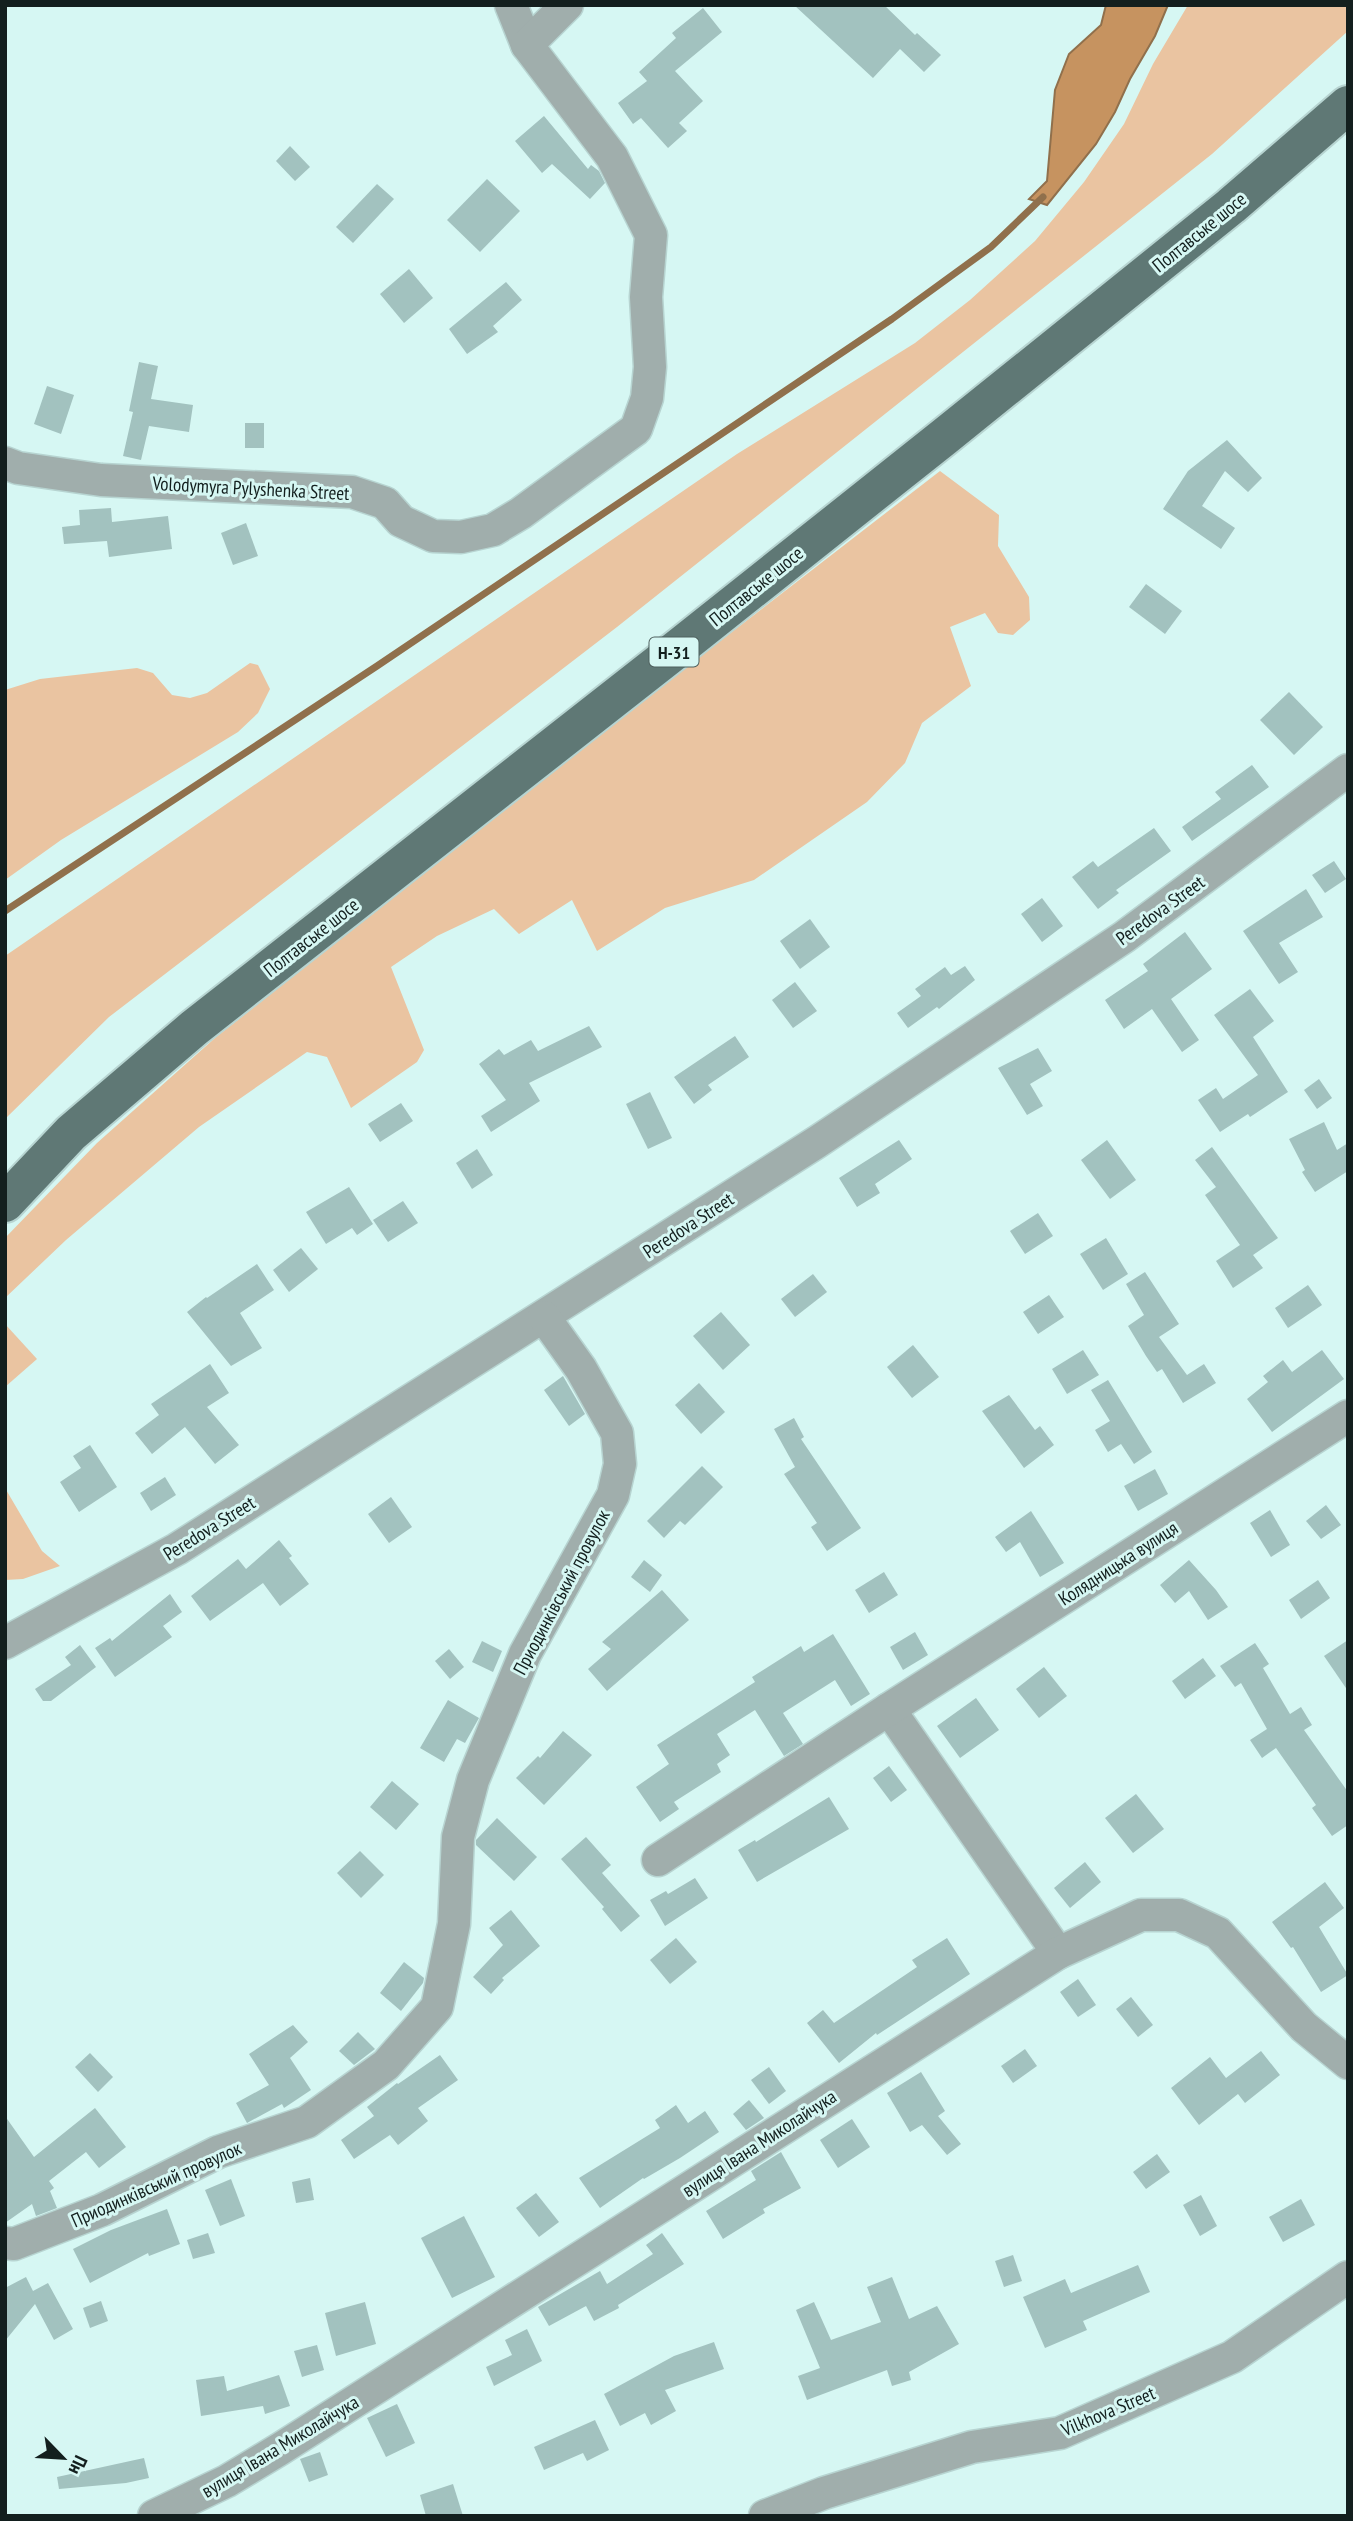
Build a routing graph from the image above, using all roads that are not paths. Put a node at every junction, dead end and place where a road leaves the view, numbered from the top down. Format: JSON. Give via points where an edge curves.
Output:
{"nodes":[{"id":1,"x":511,"y":5,"type":"edge"},
{"id":2,"x":567,"y":5,"type":"edge"},
{"id":3,"x":527,"y":45,"type":"junction"},
{"id":4,"x":1348,"y":104,"type":"edge"},
{"id":5,"x":5,"y":463,"type":"edge"},
{"id":6,"x":1348,"y":770,"type":"edge"},
{"id":7,"x":5,"y":1203,"type":"edge"},
{"id":8,"x":544,"y":1317,"type":"junction"},
{"id":9,"x":1348,"y":1416,"type":"edge"},
{"id":10,"x":5,"y":1643,"type":"edge"},
{"id":11,"x":889,"y":1709,"type":"junction"},
{"id":12,"x":658,"y":1860,"type":"dead end"},
{"id":13,"x":1058,"y":1953,"type":"junction"},
{"id":14,"x":1348,"y":2063,"type":"edge"},
{"id":15,"x":5,"y":2244,"type":"edge"},
{"id":16,"x":1348,"y":2277,"type":"edge"},
{"id":17,"x":154,"y":2516,"type":"edge"},
{"id":18,"x":765,"y":2516,"type":"edge"}],
"edges":[{"from":1,"to":3,"type":"street"},
{"from":2,"to":3,"type":"street"},
{"from":3,"to":5,"type":"street","name":"Volodymyra Pylyshenka Street","via":[[612,158],[651,235],[646,297],[650,367],[647,398],[636,429],[521,513],[492,530],[461,537],[433,536],[401,521],[384,503],[352,492],[101,480]]},
{"from":4,"to":7,"type":"main road","name":"Полтавське шосе","number":"Н-31","via":[[1231,206],[986,403],[194,1028],[71,1133]]},
{"from":6,"to":8,"type":"street","name":"Peredova Street","via":[[1124,937]]},
{"from":8,"to":10,"type":"street","name":"Peredova Street","via":[[177,1549]]},
{"from":8,"to":15,"type":"street","name":"Приодинківський провулок","via":[[581,1368],[617,1433],[620,1464],[613,1495],[525,1654],[473,1780],[457,1837],[454,1924],[436,2007],[386,2066],[307,2122],[218,2152],[102,2210]]},
{"from":9,"to":11,"type":"street","name":"Колядницька вулиця"},
{"from":11,"to":12,"type":"street","name":"Колядницька вулиця"},
{"from":11,"to":13,"type":"street"},
{"from":13,"to":14,"type":"street","name":"вулиця Івана Миколайчука","via":[[1141,1915],[1179,1915],[1218,1933],[1304,2026]]},
{"from":13,"to":17,"type":"street","name":"вулиця Івана Миколайчука","via":[[280,2449],[228,2481]]},
{"from":16,"to":18,"type":"street","name":"Vilkhova Street","via":[[1232,2357],[1060,2432],[972,2446]]}]}
